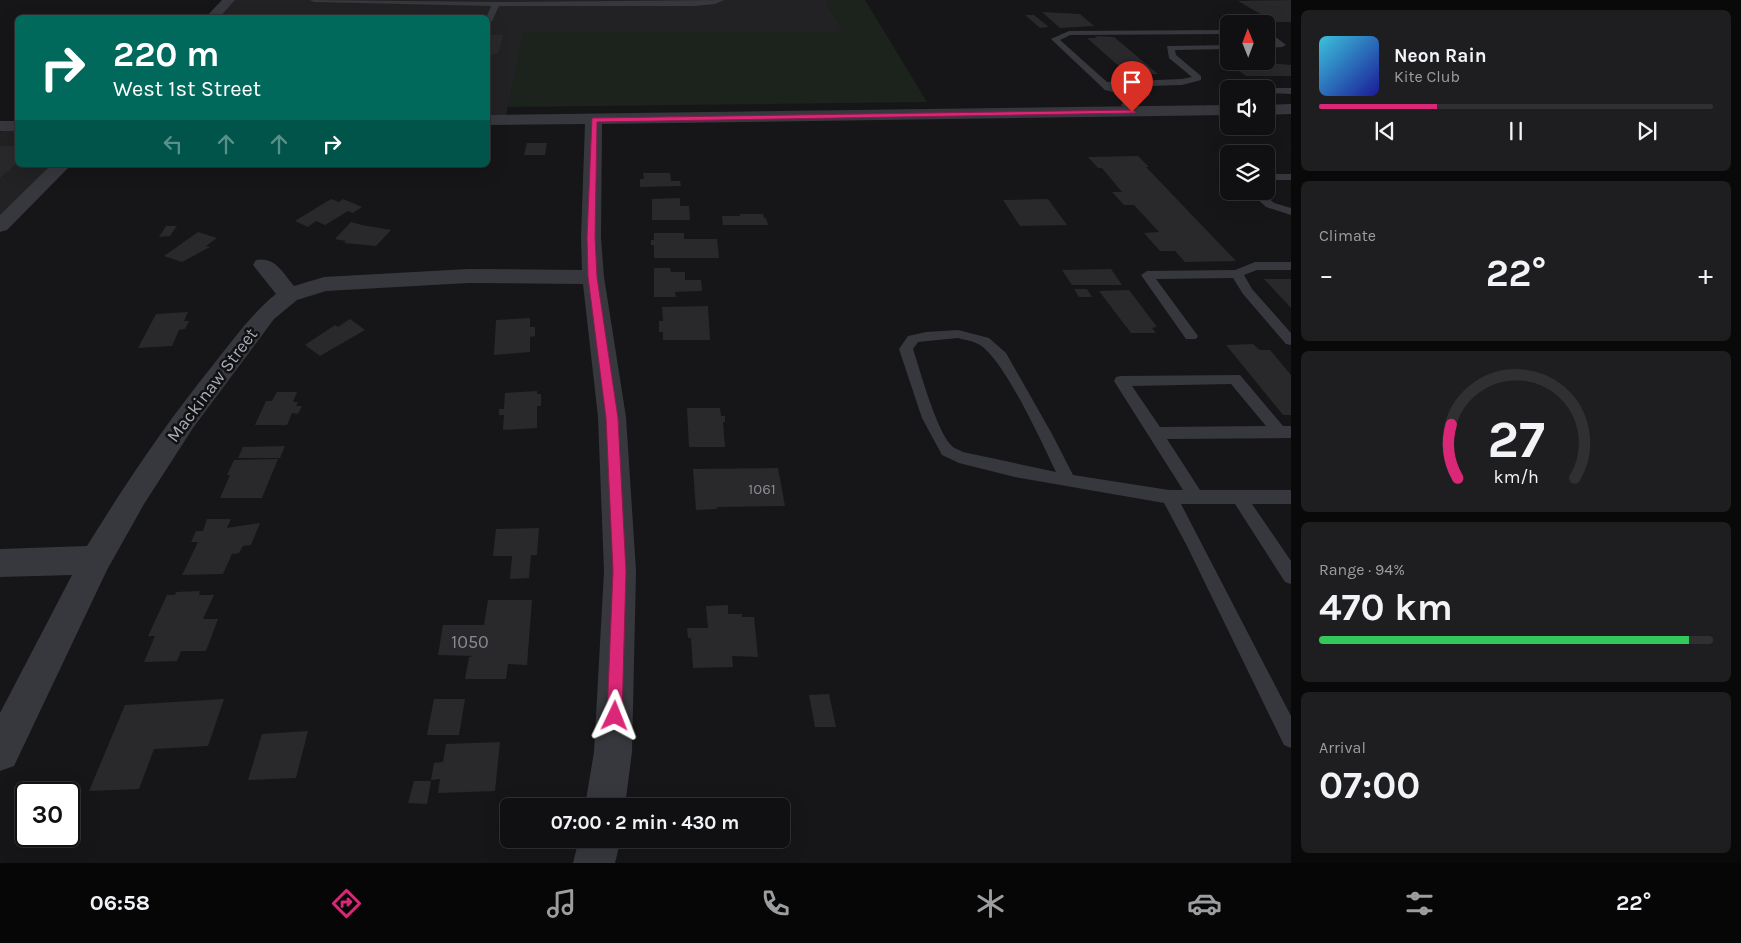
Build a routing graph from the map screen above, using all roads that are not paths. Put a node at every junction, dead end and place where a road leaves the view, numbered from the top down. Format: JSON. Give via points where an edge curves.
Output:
{"nodes":[{"id":1,"x":229,"y":0,"type":"edge"},
{"id":2,"x":314,"y":0,"type":"edge"},
{"id":3,"x":720,"y":0,"type":"edge"},
{"id":4,"x":642,"y":1,"type":"edge"},
{"id":5,"x":496,"y":4,"type":"junction"},
{"id":6,"x":214,"y":15,"type":"edge"},
{"id":7,"x":490,"y":17,"type":"edge"},
{"id":8,"x":1148,"y":32,"type":"junction"},
{"id":9,"x":1220,"y":32,"type":"edge"},
{"id":10,"x":1275,"y":41,"type":"edge"},
{"id":11,"x":1275,"y":45,"type":"edge"},
{"id":12,"x":1220,"y":46,"type":"edge"},
{"id":13,"x":1170,"y":48,"type":"junction"},
{"id":14,"x":1106,"y":86,"type":"junction"},
{"id":15,"x":1275,"y":91,"type":"edge"},
{"id":16,"x":1291,"y":91,"type":"edge"},
{"id":17,"x":1122,"y":104,"type":"junction"},
{"id":18,"x":1220,"y":109,"type":"edge"},
{"id":19,"x":1275,"y":110,"type":"edge"},
{"id":20,"x":1291,"y":110,"type":"edge"},
{"id":21,"x":490,"y":120,"type":"edge"},
{"id":22,"x":594,"y":120,"type":"junction"},
{"id":23,"x":0,"y":126,"type":"edge"},
{"id":24,"x":15,"y":126,"type":"edge"},
{"id":25,"x":60,"y":167,"type":"edge"},
{"id":26,"x":1275,"y":177,"type":"edge"},
{"id":27,"x":1291,"y":177,"type":"edge"},
{"id":28,"x":1264,"y":200,"type":"edge"},
{"id":29,"x":1291,"y":212,"type":"edge"},
{"id":30,"x":0,"y":226,"type":"edge"},
{"id":31,"x":264,"y":265,"type":"dead end"},
{"id":32,"x":1291,"y":266,"type":"edge"},
{"id":33,"x":1238,"y":274,"type":"junction"},
{"id":34,"x":593,"y":277,"type":"junction"},
{"id":35,"x":289,"y":296,"type":"junction"},
{"id":36,"x":1191,"y":336,"type":"dead end"},
{"id":37,"x":1291,"y":341,"type":"edge"},
{"id":38,"x":1285,"y":432,"type":"edge"},
{"id":39,"x":1156,"y":433,"type":"junction"},
{"id":40,"x":1067,"y":479,"type":"junction"},
{"id":41,"x":1291,"y":496,"type":"edge"},
{"id":42,"x":1169,"y":497,"type":"junction"},
{"id":43,"x":1196,"y":497,"type":"junction"},
{"id":44,"x":1239,"y":497,"type":"junction"},
{"id":45,"x":96,"y":560,"type":"junction"},
{"id":46,"x":0,"y":563,"type":"edge"},
{"id":47,"x":1291,"y":576,"type":"edge"},
{"id":48,"x":1291,"y":738,"type":"edge"},
{"id":49,"x":0,"y":752,"type":"edge"},
{"id":50,"x":607,"y":798,"type":"edge"},
{"id":51,"x":598,"y":848,"type":"edge"},
{"id":52,"x":594,"y":863,"type":"edge"}],
"edges":[{"from":1,"to":6,"type":"street"},
{"from":2,"to":5,"type":"lane"},
{"from":3,"to":4,"type":"lane","via":[[704,3]]},
{"from":4,"to":5,"type":"lane"},
{"from":5,"to":7,"type":"lane"},
{"from":8,"to":9,"type":"lane"},
{"from":8,"to":13,"type":"lane"},
{"from":8,"to":14,"type":"lane","via":[[1069,33],[1055,39]]},
{"from":10,"to":11,"type":"lane","via":[[1282,45]]},
{"from":12,"to":13,"type":"lane"},
{"from":13,"to":14,"type":"lane","via":[[1172,56],[1198,78],[1182,82]]},
{"from":14,"to":17,"type":"lane","via":[[1104,92]]},
{"from":14,"to":17,"type":"lane","via":[[1123,92],[1131,100]]},
{"from":15,"to":16,"type":"lane"},
{"from":17,"to":18,"type":"street"},
{"from":17,"to":22,"type":"street"},
{"from":19,"to":20,"type":"street"},
{"from":21,"to":22,"type":"street"},
{"from":22,"to":34,"type":"street"},
{"from":23,"to":24,"type":"street"},
{"from":25,"to":30,"type":"street"},
{"from":26,"to":27,"type":"lane"},
{"from":28,"to":29,"type":"lane"},
{"from":31,"to":35,"type":"street"},
{"from":32,"to":33,"type":"lane","via":[[1255,266]]},
{"from":33,"to":36,"type":"lane","via":[[1147,275]]},
{"from":33,"to":37,"type":"lane","via":[[1247,291]]},
{"from":34,"to":35,"type":"street","name":"Mackinaw Street","via":[[398,279],[324,284]]},
{"from":34,"to":50,"type":"street","via":[[612,418],[620,571],[613,752]]},
{"from":35,"to":45,"type":"street","name":"Mackinaw Street","via":[[266,314],[183,421]]},
{"from":38,"to":39,"type":"lane"},
{"from":38,"to":39,"type":"lane","via":[[1235,379],[1121,381]]},
{"from":39,"to":43,"type":"lane"},
{"from":40,"to":40,"type":"lane","via":[[975,462],[948,453],[938,439],[906,349],[913,340],[958,334],[984,341],[1001,356]]},
{"from":40,"to":42,"type":"lane"},
{"from":41,"to":44,"type":"lane"},
{"from":42,"to":43,"type":"lane"},
{"from":42,"to":48,"type":"lane"},
{"from":43,"to":44,"type":"lane"},
{"from":44,"to":47,"type":"lane"},
{"from":45,"to":46,"type":"street"},
{"from":45,"to":49,"type":"street","name":"Mackinaw Street"},
{"from":51,"to":52,"type":"street"}]}
